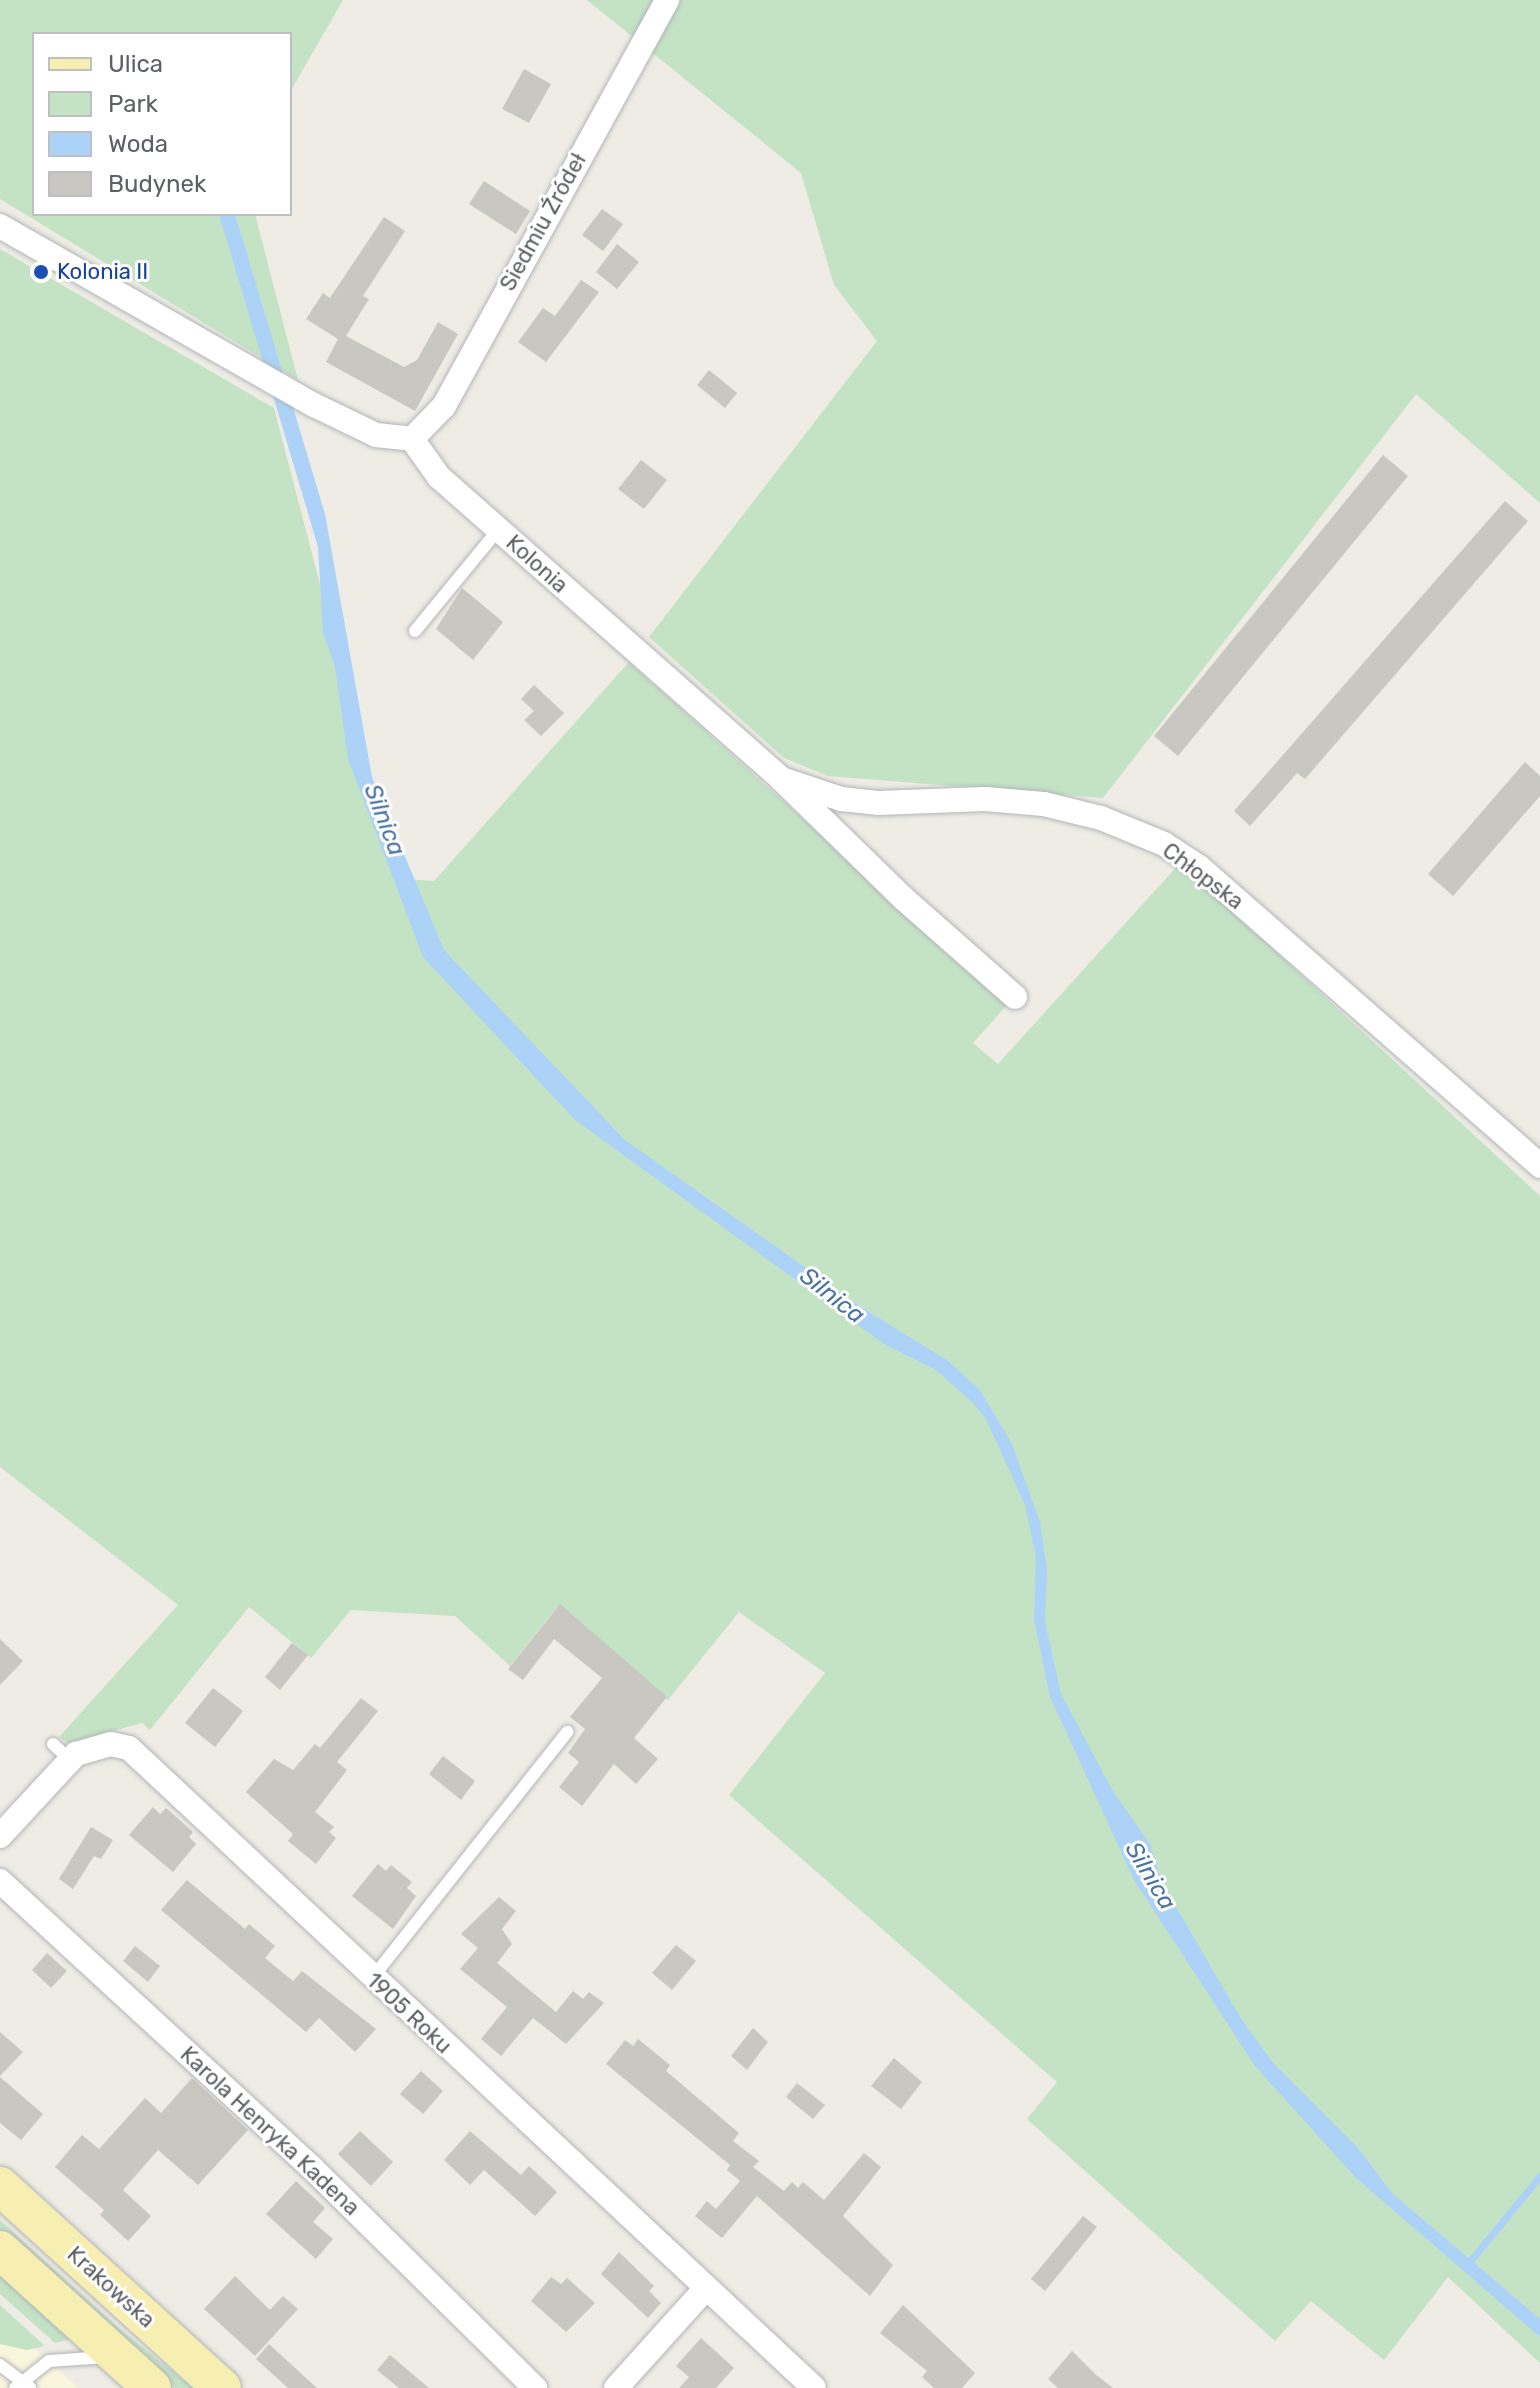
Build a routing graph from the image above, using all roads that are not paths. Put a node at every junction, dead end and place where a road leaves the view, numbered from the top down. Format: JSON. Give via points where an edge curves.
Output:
{"nodes":[{"id":1,"x":667,"y":0,"type":"edge"},
{"id":2,"x":0,"y":226,"type":"edge"},
{"id":3,"x":412,"y":439,"type":"junction"},
{"id":4,"x":498,"y":530,"type":"junction"},
{"id":5,"x":415,"y":631,"type":"dead end"},
{"id":6,"x":781,"y":779,"type":"junction"},
{"id":7,"x":1015,"y":997,"type":"dead end"},
{"id":8,"x":1540,"y":1166,"type":"edge"},
{"id":9,"x":567,"y":1732,"type":"dead end"},
{"id":10,"x":0,"y":1836,"type":"edge"},
{"id":11,"x":0,"y":1881,"type":"edge"},
{"id":12,"x":372,"y":1978,"type":"junction"},
{"id":13,"x":0,"y":2186,"type":"edge"},
{"id":14,"x":0,"y":2250,"type":"edge"},
{"id":15,"x":706,"y":2288,"type":"junction"},
{"id":16,"x":117,"y":2357,"type":"junction"},
{"id":17,"x":0,"y":2365,"type":"edge"},
{"id":18,"x":22,"y":2385,"type":"edge"},
{"id":19,"x":152,"y":2388,"type":"edge"},
{"id":20,"x":222,"y":2388,"type":"edge"},
{"id":21,"x":535,"y":2388,"type":"edge"},
{"id":22,"x":616,"y":2388,"type":"edge"},
{"id":23,"x":814,"y":2388,"type":"edge"}],
"edges":[{"from":1,"to":3,"type":"street","name":"Siedmiu Źródeł","via":[[444,406]]},
{"from":2,"to":3,"type":"street","via":[[314,405],[376,435]]},
{"from":3,"to":4,"type":"street","name":"Kolonia","via":[[439,477]]},
{"from":4,"to":5,"type":"lane"},
{"from":4,"to":6,"type":"street","name":"Kolonia"},
{"from":6,"to":7,"type":"street","name":"Kolonia"},
{"from":6,"to":8,"type":"street","name":"Chłopska","via":[[841,799],[878,803],[985,799],[1044,804],[1101,818],[1164,844],[1199,867]]},
{"from":9,"to":12,"type":"lane"},
{"from":10,"to":12,"type":"street","name":"1905 Roku","via":[[62,1752],[95,1746],[129,1748]]},
{"from":11,"to":21,"type":"street","name":"Karola Henryka Kadena","via":[[311,2167]]},
{"from":12,"to":15,"type":"street","name":"1905 Roku"},
{"from":13,"to":20,"type":"main road","name":"Krakowska"},
{"from":14,"to":16,"type":"main road"},
{"from":15,"to":22,"type":"street"},
{"from":15,"to":23,"type":"street","name":"1905 Roku"},
{"from":16,"to":18,"type":"lane","via":[[49,2361]]},
{"from":16,"to":19,"type":"main road"},
{"from":17,"to":18,"type":"lane"}]}
